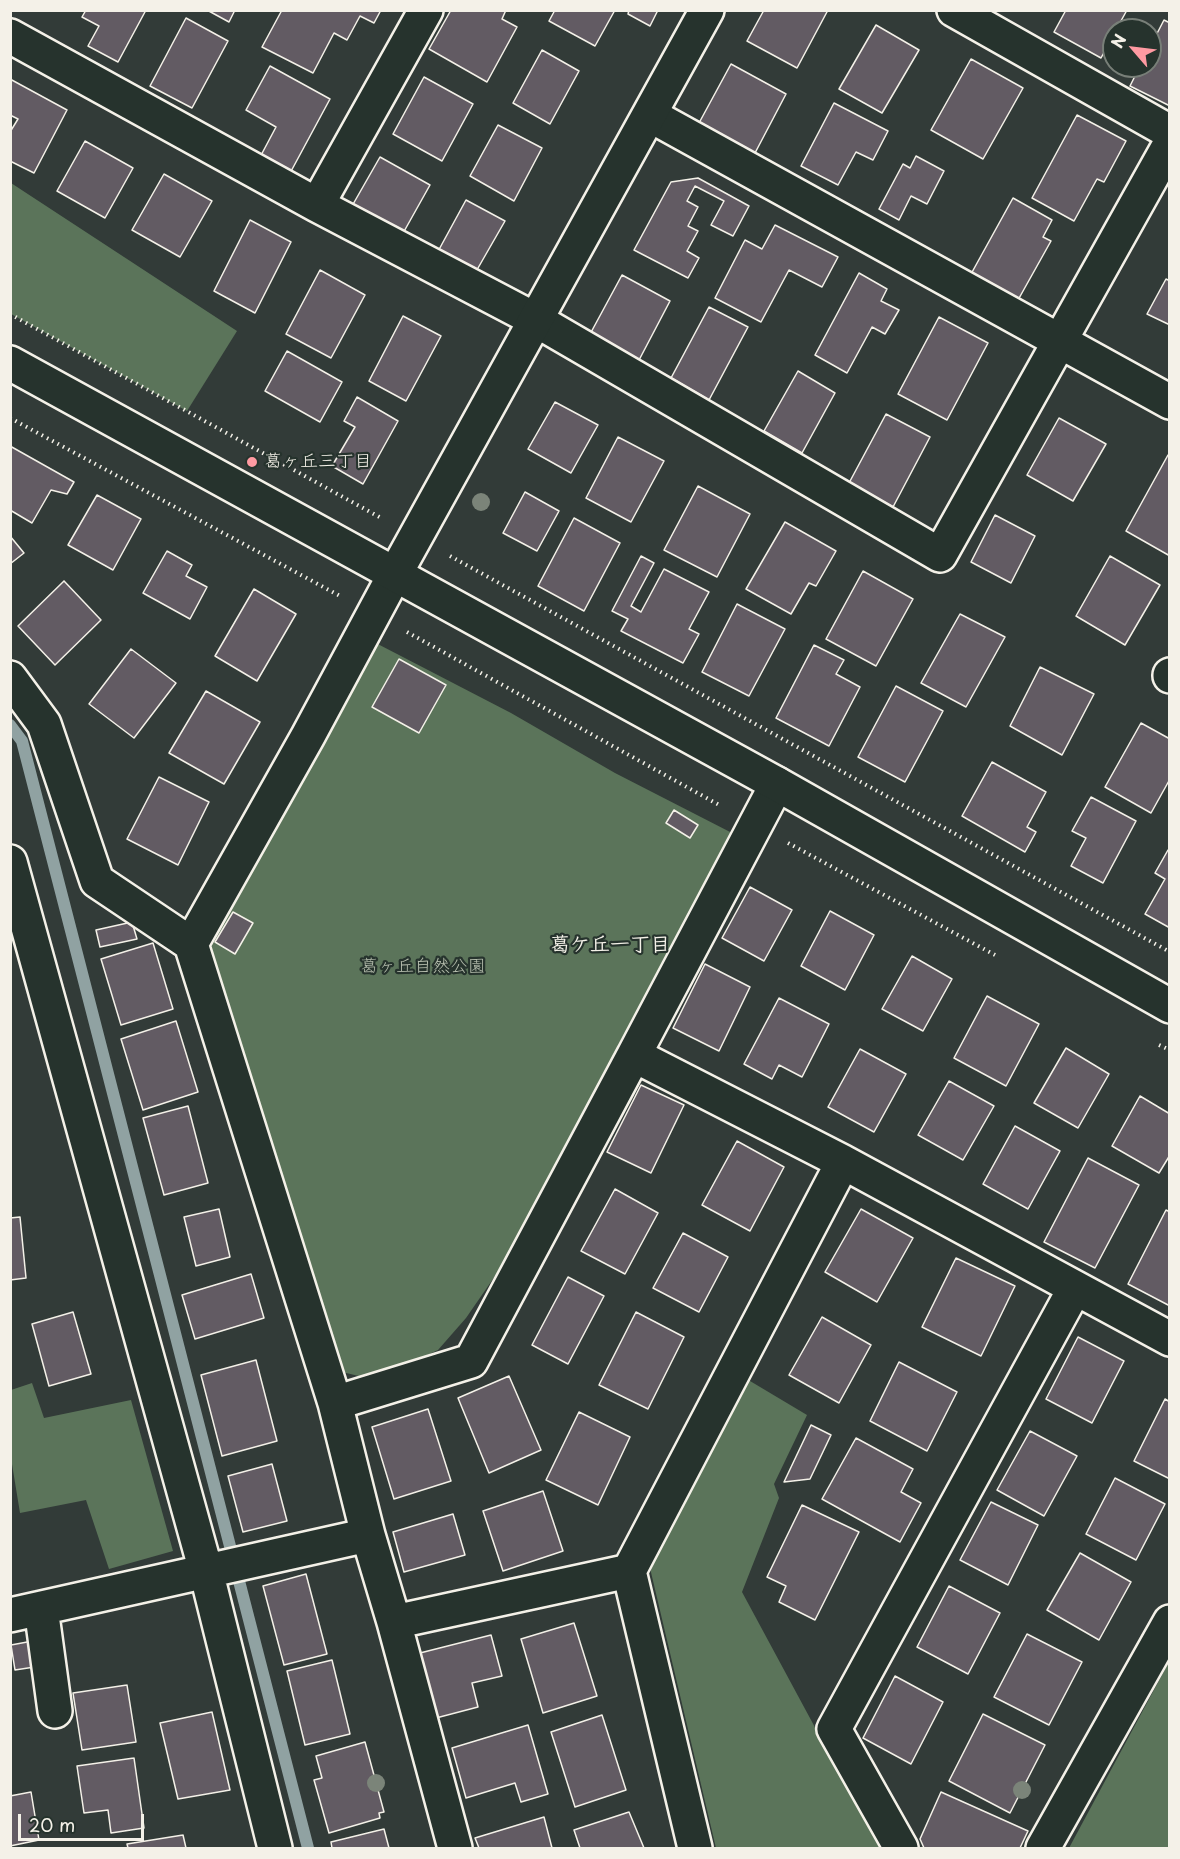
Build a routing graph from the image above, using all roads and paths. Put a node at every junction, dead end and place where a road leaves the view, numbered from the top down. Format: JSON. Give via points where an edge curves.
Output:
{"nodes":[{"id":1,"x":426,"y":10,"type":"edge"},
{"id":2,"x":708,"y":10,"type":"edge"},
{"id":3,"x":954,"y":10,"type":"edge"},
{"id":4,"x":10,"y":36,"type":"edge"},
{"id":5,"x":650,"y":115,"type":"junction"},
{"id":6,"x":1170,"y":132,"type":"edge"},
{"id":7,"x":1170,"y":144,"type":"edge"},
{"id":8,"x":317,"y":205,"type":"junction"},
{"id":9,"x":10,"y":314,"type":"edge"},
{"id":10,"x":536,"y":320,"type":"junction"},
{"id":11,"x":1059,"y":341,"type":"junction"},
{"id":12,"x":10,"y":363,"type":"edge"},
{"id":13,"x":1170,"y":402,"type":"edge"},
{"id":14,"x":10,"y":418,"type":"edge"},
{"id":15,"x":416,"y":537,"type":"junction"},
{"id":16,"x":395,"y":574,"type":"junction"},
{"id":17,"x":374,"y":614,"type":"junction"},
{"id":18,"x":10,"y":678,"type":"edge"},
{"id":19,"x":777,"y":784,"type":"junction"},
{"id":20,"x":755,"y":825,"type":"junction"},
{"id":21,"x":10,"y":862,"type":"edge"},
{"id":22,"x":191,"y":944,"type":"junction"},
{"id":23,"x":1170,"y":952,"type":"edge"},
{"id":24,"x":1004,"y":960,"type":"dead end"},
{"id":25,"x":1170,"y":1006,"type":"edge"},
{"id":26,"x":1159,"y":1044,"type":"dead end"},
{"id":27,"x":1170,"y":1050,"type":"edge"},
{"id":28,"x":634,"y":1055,"type":"junction"},
{"id":29,"x":843,"y":1162,"type":"junction"},
{"id":30,"x":1075,"y":1288,"type":"junction"},
{"id":31,"x":1170,"y":1339,"type":"edge"},
{"id":32,"x":335,"y":1403,"type":"junction"},
{"id":33,"x":368,"y":1535,"type":"junction"},
{"id":34,"x":211,"y":1570,"type":"junction"},
{"id":35,"x":629,"y":1570,"type":"junction"},
{"id":36,"x":26,"y":1612,"type":"edge"},
{"id":37,"x":394,"y":1622,"type":"junction"},
{"id":38,"x":1170,"y":1622,"type":"edge"},
{"id":39,"x":55,"y":1711,"type":"dead end"},
{"id":40,"x":275,"y":1848,"type":"edge"},
{"id":41,"x":455,"y":1848,"type":"edge"},
{"id":42,"x":695,"y":1848,"type":"edge"},
{"id":43,"x":901,"y":1848,"type":"edge"},
{"id":44,"x":1043,"y":1848,"type":"edge"}],
"edges":[{"from":1,"to":8,"type":"street"},
{"from":2,"to":5,"type":"street"},
{"from":3,"to":6,"type":"street"},
{"from":4,"to":8,"type":"street"},
{"from":5,"to":10,"type":"street"},
{"from":5,"to":11,"type":"street"},
{"from":7,"to":11,"type":"street"},
{"from":8,"to":10,"type":"street"},
{"from":9,"to":15,"type":"path"},
{"from":10,"to":11,"type":"street","via":[[940,555]]},
{"from":10,"to":15,"type":"street"},
{"from":11,"to":13,"type":"street"},
{"from":12,"to":16,"type":"street"},
{"from":14,"to":17,"type":"path"},
{"from":15,"to":16,"type":"street"},
{"from":15,"to":23,"type":"path"},
{"from":16,"to":17,"type":"street"},
{"from":16,"to":19,"type":"street"},
{"from":17,"to":20,"type":"path"},
{"from":17,"to":22,"type":"street"},
{"from":18,"to":22,"type":"street","via":[[44,724],[98,881]]},
{"from":19,"to":20,"type":"street"},
{"from":19,"to":25,"type":"street"},
{"from":20,"to":24,"type":"path"},
{"from":20,"to":28,"type":"street"},
{"from":21,"to":34,"type":"street"},
{"from":22,"to":32,"type":"street"},
{"from":26,"to":27,"type":"path"},
{"from":28,"to":29,"type":"street"},
{"from":28,"to":32,"type":"street","via":[[471,1361]]},
{"from":29,"to":30,"type":"street"},
{"from":29,"to":35,"type":"street"},
{"from":30,"to":31,"type":"street"},
{"from":30,"to":43,"type":"street","via":[[834,1729]]},
{"from":32,"to":33,"type":"street"},
{"from":33,"to":34,"type":"street"},
{"from":33,"to":37,"type":"street"},
{"from":34,"to":36,"type":"street"},
{"from":34,"to":40,"type":"street"},
{"from":35,"to":37,"type":"street"},
{"from":35,"to":42,"type":"street"},
{"from":36,"to":39,"type":"street"},
{"from":37,"to":41,"type":"street"},
{"from":38,"to":44,"type":"street"}]}
